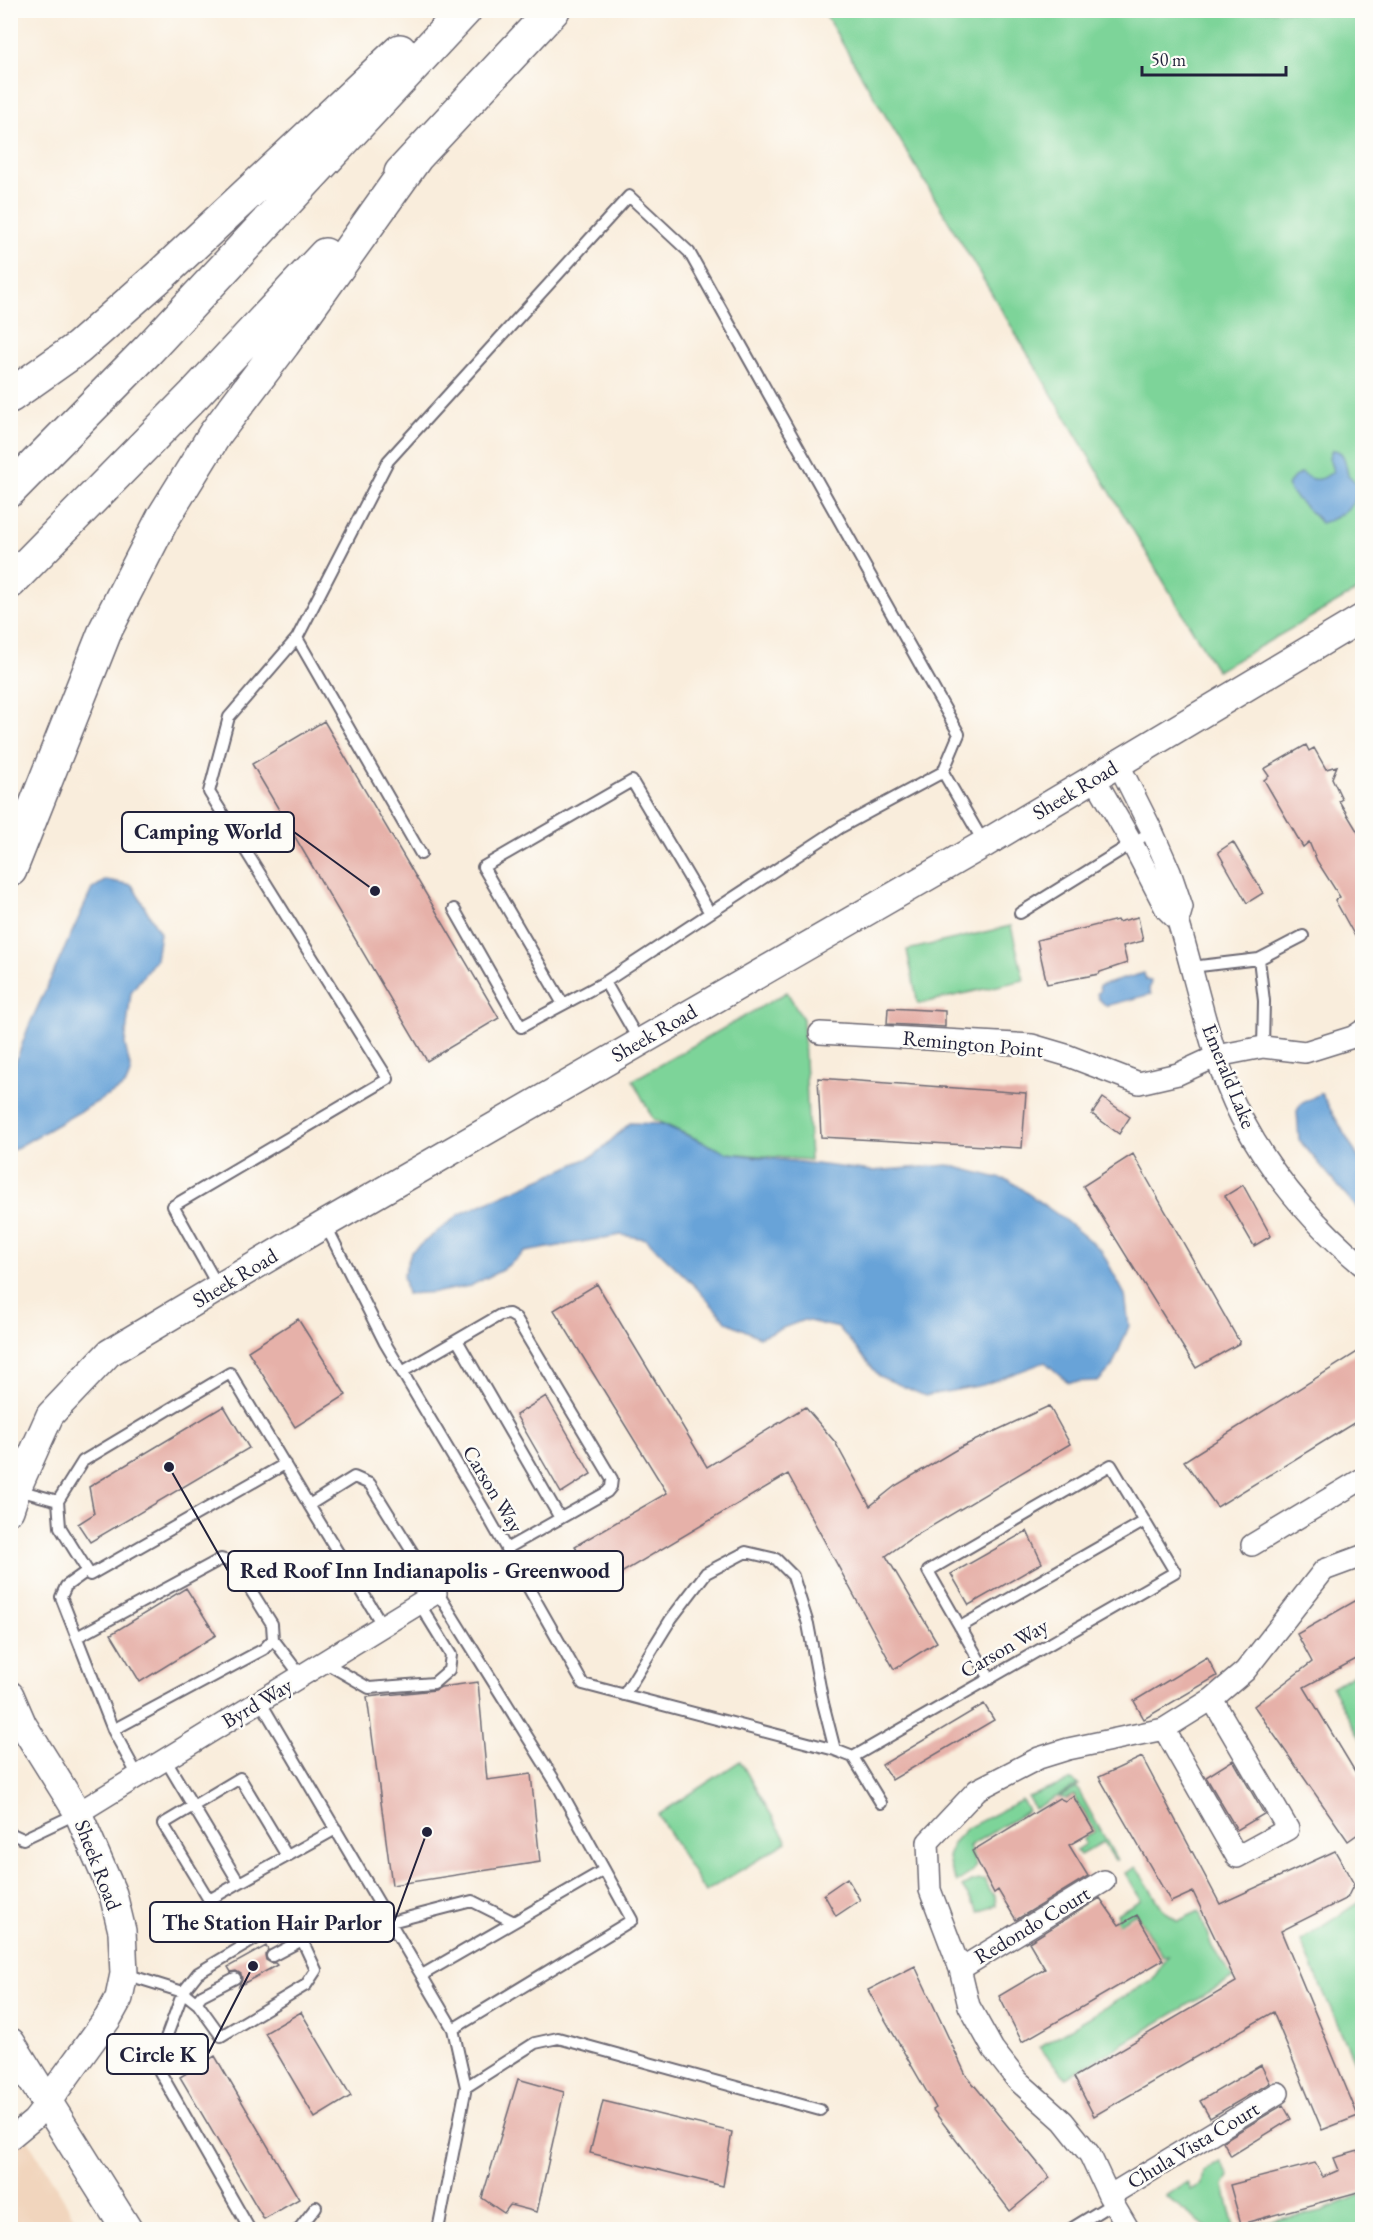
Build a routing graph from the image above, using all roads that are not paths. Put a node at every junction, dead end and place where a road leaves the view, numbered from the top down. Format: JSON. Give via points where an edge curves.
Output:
{"nodes":[{"id":1,"x":443,"y":10,"type":"edge"},
{"id":2,"x":465,"y":10,"type":"edge"},
{"id":3,"x":553,"y":10,"type":"edge"},
{"id":4,"x":416,"y":157,"type":"junction"},
{"id":5,"x":10,"y":396,"type":"edge"},
{"id":6,"x":10,"y":490,"type":"edge"},
{"id":7,"x":10,"y":582,"type":"edge"},
{"id":8,"x":1362,"y":618,"type":"edge"},
{"id":9,"x":297,"y":638,"type":"junction"},
{"id":10,"x":1119,"y":765,"type":"junction"},
{"id":11,"x":943,"y":772,"type":"junction"},
{"id":12,"x":1095,"y":778,"type":"junction"},
{"id":13,"x":1152,"y":831,"type":"junction"},
{"id":14,"x":1132,"y":843,"type":"junction"},
{"id":15,"x":984,"y":844,"type":"junction"},
{"id":16,"x":421,"y":854,"type":"dead end"},
{"id":17,"x":10,"y":870,"type":"edge"},
{"id":18,"x":454,"y":909,"type":"dead end"},
{"id":19,"x":710,"y":913,"type":"junction"},
{"id":20,"x":1020,"y":913,"type":"dead end"},
{"id":21,"x":1178,"y":921,"type":"junction"},
{"id":22,"x":1303,"y":936,"type":"dead end"},
{"id":23,"x":1259,"y":959,"type":"junction"},
{"id":24,"x":1191,"y":967,"type":"junction"},
{"id":25,"x":605,"y":982,"type":"junction"},
{"id":26,"x":563,"y":1005,"type":"junction"},
{"id":27,"x":1362,"y":1031,"type":"edge"},
{"id":28,"x":820,"y":1033,"type":"dead end"},
{"id":29,"x":639,"y":1042,"type":"junction"},
{"id":30,"x":1263,"y":1047,"type":"junction"},
{"id":31,"x":1217,"y":1056,"type":"junction"},
{"id":32,"x":325,"y":1224,"type":"junction"},
{"id":33,"x":1362,"y":1265,"type":"edge"},
{"id":34,"x":219,"y":1288,"type":"junction"},
{"id":35,"x":458,"y":1340,"type":"junction"},
{"id":36,"x":402,"y":1372,"type":"junction"},
{"id":37,"x":285,"y":1464,"type":"junction"},
{"id":38,"x":1362,"y":1479,"type":"edge"},
{"id":39,"x":14,"y":1500,"type":"edge"},
{"id":40,"x":58,"y":1501,"type":"junction"},
{"id":41,"x":309,"y":1505,"type":"junction"},
{"id":42,"x":560,"y":1518,"type":"junction"},
{"id":43,"x":1145,"y":1521,"type":"junction"},
{"id":44,"x":1252,"y":1545,"type":"dead end"},
{"id":45,"x":506,"y":1549,"type":"junction"},
{"id":46,"x":1362,"y":1556,"type":"edge"},
{"id":47,"x":87,"y":1571,"type":"junction"},
{"id":48,"x":428,"y":1598,"type":"junction"},
{"id":49,"x":383,"y":1626,"type":"junction"},
{"id":50,"x":960,"y":1627,"type":"junction"},
{"id":51,"x":77,"y":1637,"type":"junction"},
{"id":52,"x":273,"y":1638,"type":"junction"},
{"id":53,"x":324,"y":1662,"type":"junction"},
{"id":54,"x":302,"y":1676,"type":"junction"},
{"id":55,"x":990,"y":1678,"type":"junction"},
{"id":56,"x":10,"y":1695,"type":"edge"},
{"id":57,"x":624,"y":1695,"type":"junction"},
{"id":58,"x":1212,"y":1699,"type":"junction"},
{"id":59,"x":260,"y":1701,"type":"junction"},
{"id":60,"x":1164,"y":1728,"type":"junction"},
{"id":61,"x":113,"y":1730,"type":"junction"},
{"id":62,"x":835,"y":1750,"type":"junction"},
{"id":63,"x":854,"y":1757,"type":"junction"},
{"id":64,"x":165,"y":1759,"type":"junction"},
{"id":65,"x":138,"y":1776,"type":"junction"},
{"id":66,"x":881,"y":1803,"type":"dead end"},
{"id":67,"x":193,"y":1806,"type":"junction"},
{"id":68,"x":78,"y":1813,"type":"junction"},
{"id":69,"x":336,"y":1829,"type":"junction"},
{"id":70,"x":10,"y":1833,"type":"edge"},
{"id":71,"x":286,"y":1856,"type":"junction"},
{"id":72,"x":604,"y":1870,"type":"junction"},
{"id":73,"x":1104,"y":1881,"type":"dead end"},
{"id":74,"x":239,"y":1883,"type":"junction"},
{"id":75,"x":391,"y":1922,"type":"junction"},
{"id":76,"x":514,"y":1922,"type":"junction"},
{"id":77,"x":302,"y":1940,"type":"junction"},
{"id":78,"x":272,"y":1956,"type":"dead end"},
{"id":79,"x":960,"y":1969,"type":"junction"},
{"id":80,"x":124,"y":1974,"type":"junction"},
{"id":81,"x":422,"y":1975,"type":"junction"},
{"id":82,"x":235,"y":1978,"type":"dead end"},
{"id":83,"x":183,"y":1992,"type":"junction"},
{"id":84,"x":195,"y":2002,"type":"junction"},
{"id":85,"x":453,"y":2029,"type":"junction"},
{"id":86,"x":10,"y":2043,"type":"edge"},
{"id":87,"x":466,"y":2087,"type":"junction"},
{"id":88,"x":1278,"y":2093,"type":"dead end"},
{"id":89,"x":47,"y":2102,"type":"junction"},
{"id":90,"x":820,"y":2110,"type":"dead end"},
{"id":91,"x":10,"y":2139,"type":"edge"},
{"id":92,"x":1111,"y":2200,"type":"junction"},
{"id":93,"x":316,"y":2207,"type":"dead end"},
{"id":94,"x":127,"y":2229,"type":"edge"},
{"id":95,"x":250,"y":2229,"type":"edge"},
{"id":96,"x":298,"y":2229,"type":"edge"},
{"id":97,"x":438,"y":2229,"type":"edge"},
{"id":98,"x":1069,"y":2229,"type":"edge"},
{"id":99,"x":1129,"y":2229,"type":"edge"}],
"edges":[{"from":1,"to":5,"type":"highway","via":[[154,281],[78,348]]},
{"from":2,"to":6,"type":"highway","via":[[148,350]]},
{"from":3,"to":4,"type":"highway"},
{"from":4,"to":7,"type":"highway","via":[[194,395]]},
{"from":4,"to":17,"type":"highway","via":[[216,434],[163,518],[106,629]]},
{"from":8,"to":10,"type":"street","name":"Sheek Road"},
{"from":9,"to":11,"type":"lane","via":[[388,461],[629,196],[689,252],[959,734]]},
{"from":9,"to":16,"type":"lane"},
{"from":9,"to":34,"type":"lane","via":[[230,717],[208,792],[388,1079],[173,1206]]},
{"from":10,"to":12,"type":"street","name":"Sheek Road"},
{"from":10,"to":13,"type":"street","name":"Emerald Lake"},
{"from":11,"to":15,"type":"lane"},
{"from":11,"to":19,"type":"lane","via":[[841,827]]},
{"from":12,"to":14,"type":"street","name":"Emerald Lake"},
{"from":12,"to":15,"type":"street","name":"Sheek Road"},
{"from":13,"to":14,"type":"lane"},
{"from":13,"to":21,"type":"street","name":"Emerald Lake","via":[[1182,907]]},
{"from":14,"to":20,"type":"lane"},
{"from":14,"to":21,"type":"street","name":"Emerald Lake","via":[[1166,909]]},
{"from":15,"to":29,"type":"street","name":"Sheek Road"},
{"from":18,"to":26,"type":"lane","via":[[521,1027]]},
{"from":19,"to":25,"type":"lane"},
{"from":19,"to":26,"type":"lane","via":[[632,781],[483,867]]},
{"from":21,"to":24,"type":"street","name":"Emerald Lake"},
{"from":22,"to":23,"type":"lane"},
{"from":23,"to":24,"type":"lane"},
{"from":23,"to":30,"type":"lane","via":[[1264,1001]]},
{"from":24,"to":31,"type":"street","name":"Emerald Lake"},
{"from":25,"to":26,"type":"lane"},
{"from":25,"to":29,"type":"lane"},
{"from":27,"to":30,"type":"street","name":"Remington Point","via":[[1305,1052]]},
{"from":28,"to":31,"type":"street","name":"Remington Point","via":[[1032,1045],[1139,1083],[1178,1074]]},
{"from":29,"to":32,"type":"street","name":"Sheek Road"},
{"from":30,"to":31,"type":"street","name":"Remington Point"},
{"from":31,"to":33,"type":"street","name":"Emerald Lake","via":[[1241,1117],[1272,1169],[1305,1210]]},
{"from":32,"to":34,"type":"street","name":"Sheek Road"},
{"from":32,"to":36,"type":"lane","name":"Carson Way"},
{"from":34,"to":39,"type":"street","name":"Sheek Road","via":[[109,1353],[50,1415]]},
{"from":35,"to":36,"type":"lane"},
{"from":35,"to":42,"type":"lane"},
{"from":35,"to":42,"type":"lane","via":[[500,1315],[516,1318],[612,1479],[607,1492]]},
{"from":36,"to":45,"type":"lane","name":"Carson Way"},
{"from":37,"to":40,"type":"lane","via":[[230,1373],[83,1461]]},
{"from":37,"to":41,"type":"lane"},
{"from":37,"to":47,"type":"lane","via":[[90,1575]]},
{"from":38,"to":44,"type":"street"},
{"from":39,"to":40,"type":"lane"},
{"from":40,"to":47,"type":"lane","via":[[60,1527]]},
{"from":41,"to":48,"type":"lane","via":[[354,1477],[370,1484]]},
{"from":41,"to":49,"type":"lane"},
{"from":42,"to":45,"type":"lane"},
{"from":43,"to":50,"type":"lane"},
{"from":43,"to":50,"type":"lane","via":[[1111,1465],[927,1571]]},
{"from":43,"to":55,"type":"lane","name":"Carson Way","via":[[1175,1572]]},
{"from":45,"to":57,"type":"lane","name":"Carson Way","via":[[583,1684]]},
{"from":46,"to":58,"type":"street","via":[[1324,1570],[1245,1671]]},
{"from":47,"to":51,"type":"lane","via":[[66,1586],[61,1597]]},
{"from":48,"to":49,"type":"street","name":"Byrd Way"},
{"from":48,"to":53,"type":"lane","via":[[451,1654],[449,1670],[434,1683],[369,1688]]},
{"from":48,"to":72,"type":"lane","via":[[558,1786]]},
{"from":49,"to":53,"type":"street","name":"Byrd Way"},
{"from":50,"to":55,"type":"lane"},
{"from":51,"to":52,"type":"lane","via":[[221,1559],[233,1562],[272,1624]]},
{"from":51,"to":61,"type":"lane"},
{"from":52,"to":54,"type":"lane"},
{"from":52,"to":61,"type":"lane","via":[[264,1649]]},
{"from":53,"to":54,"type":"street","name":"Byrd Way"},
{"from":54,"to":59,"type":"street","name":"Byrd Way"},
{"from":55,"to":63,"type":"lane","name":"Carson Way"},
{"from":56,"to":68,"type":"street","name":"Sheek Road","via":[[23,1725]]},
{"from":57,"to":62,"type":"lane","name":"Carson Way"},
{"from":57,"to":62,"type":"lane","via":[[671,1619],[706,1573],[746,1552],[776,1559],[793,1576],[808,1624]]},
{"from":58,"to":60,"type":"street"},
{"from":58,"to":60,"type":"street","via":[[1288,1829],[1237,1857]]},
{"from":59,"to":64,"type":"street","name":"Byrd Way"},
{"from":59,"to":69,"type":"lane"},
{"from":60,"to":79,"type":"street","via":[[1039,1758],[977,1790],[927,1842],[930,1890]]},
{"from":61,"to":65,"type":"lane"},
{"from":62,"to":63,"type":"lane","name":"Carson Way"},
{"from":63,"to":66,"type":"lane"},
{"from":64,"to":65,"type":"street","name":"Byrd Way"},
{"from":64,"to":67,"type":"lane"},
{"from":65,"to":68,"type":"street","name":"Byrd Way"},
{"from":67,"to":71,"type":"lane","via":[[240,1778]]},
{"from":67,"to":74,"type":"lane"},
{"from":67,"to":74,"type":"lane","via":[[163,1824],[209,1900]]},
{"from":68,"to":70,"type":"lane","via":[[23,1839]]},
{"from":68,"to":80,"type":"street","name":"Sheek Road","via":[[113,1894],[122,1931]]},
{"from":69,"to":71,"type":"lane"},
{"from":69,"to":75,"type":"lane"},
{"from":71,"to":74,"type":"lane"},
{"from":72,"to":76,"type":"lane"},
{"from":72,"to":85,"type":"lane","via":[[632,1920]]},
{"from":73,"to":79,"type":"street","name":"Redondo Court"},
{"from":75,"to":76,"type":"lane","via":[[472,1901]]},
{"from":75,"to":81,"type":"lane"},
{"from":76,"to":81,"type":"lane"},
{"from":77,"to":78,"type":"lane"},
{"from":77,"to":83,"type":"lane","via":[[292,1931],[272,1929],[198,1973]]},
{"from":77,"to":84,"type":"lane","via":[[316,1970],[306,1985],[240,2025],[221,2036]]},
{"from":79,"to":92,"type":"street","via":[[969,2006],[993,2049],[1017,2080],[1077,2138],[1090,2155]]},
{"from":80,"to":83,"type":"lane"},
{"from":80,"to":89,"type":"street","name":"Sheek Road","via":[[119,1998],[108,2018]]},
{"from":81,"to":85,"type":"lane"},
{"from":82,"to":84,"type":"lane"},
{"from":83,"to":84,"type":"lane"},
{"from":83,"to":95,"type":"lane","via":[[156,2065]]},
{"from":85,"to":87,"type":"lane"},
{"from":86,"to":89,"type":"main road"},
{"from":87,"to":90,"type":"lane","via":[[535,2043],[558,2038]]},
{"from":87,"to":97,"type":"lane"},
{"from":88,"to":92,"type":"street","name":"Chula Vista Court"},
{"from":89,"to":91,"type":"street"},
{"from":89,"to":94,"type":"main road"},
{"from":92,"to":98,"type":"lane"},
{"from":92,"to":99,"type":"street"},
{"from":93,"to":96,"type":"lane"}]}
